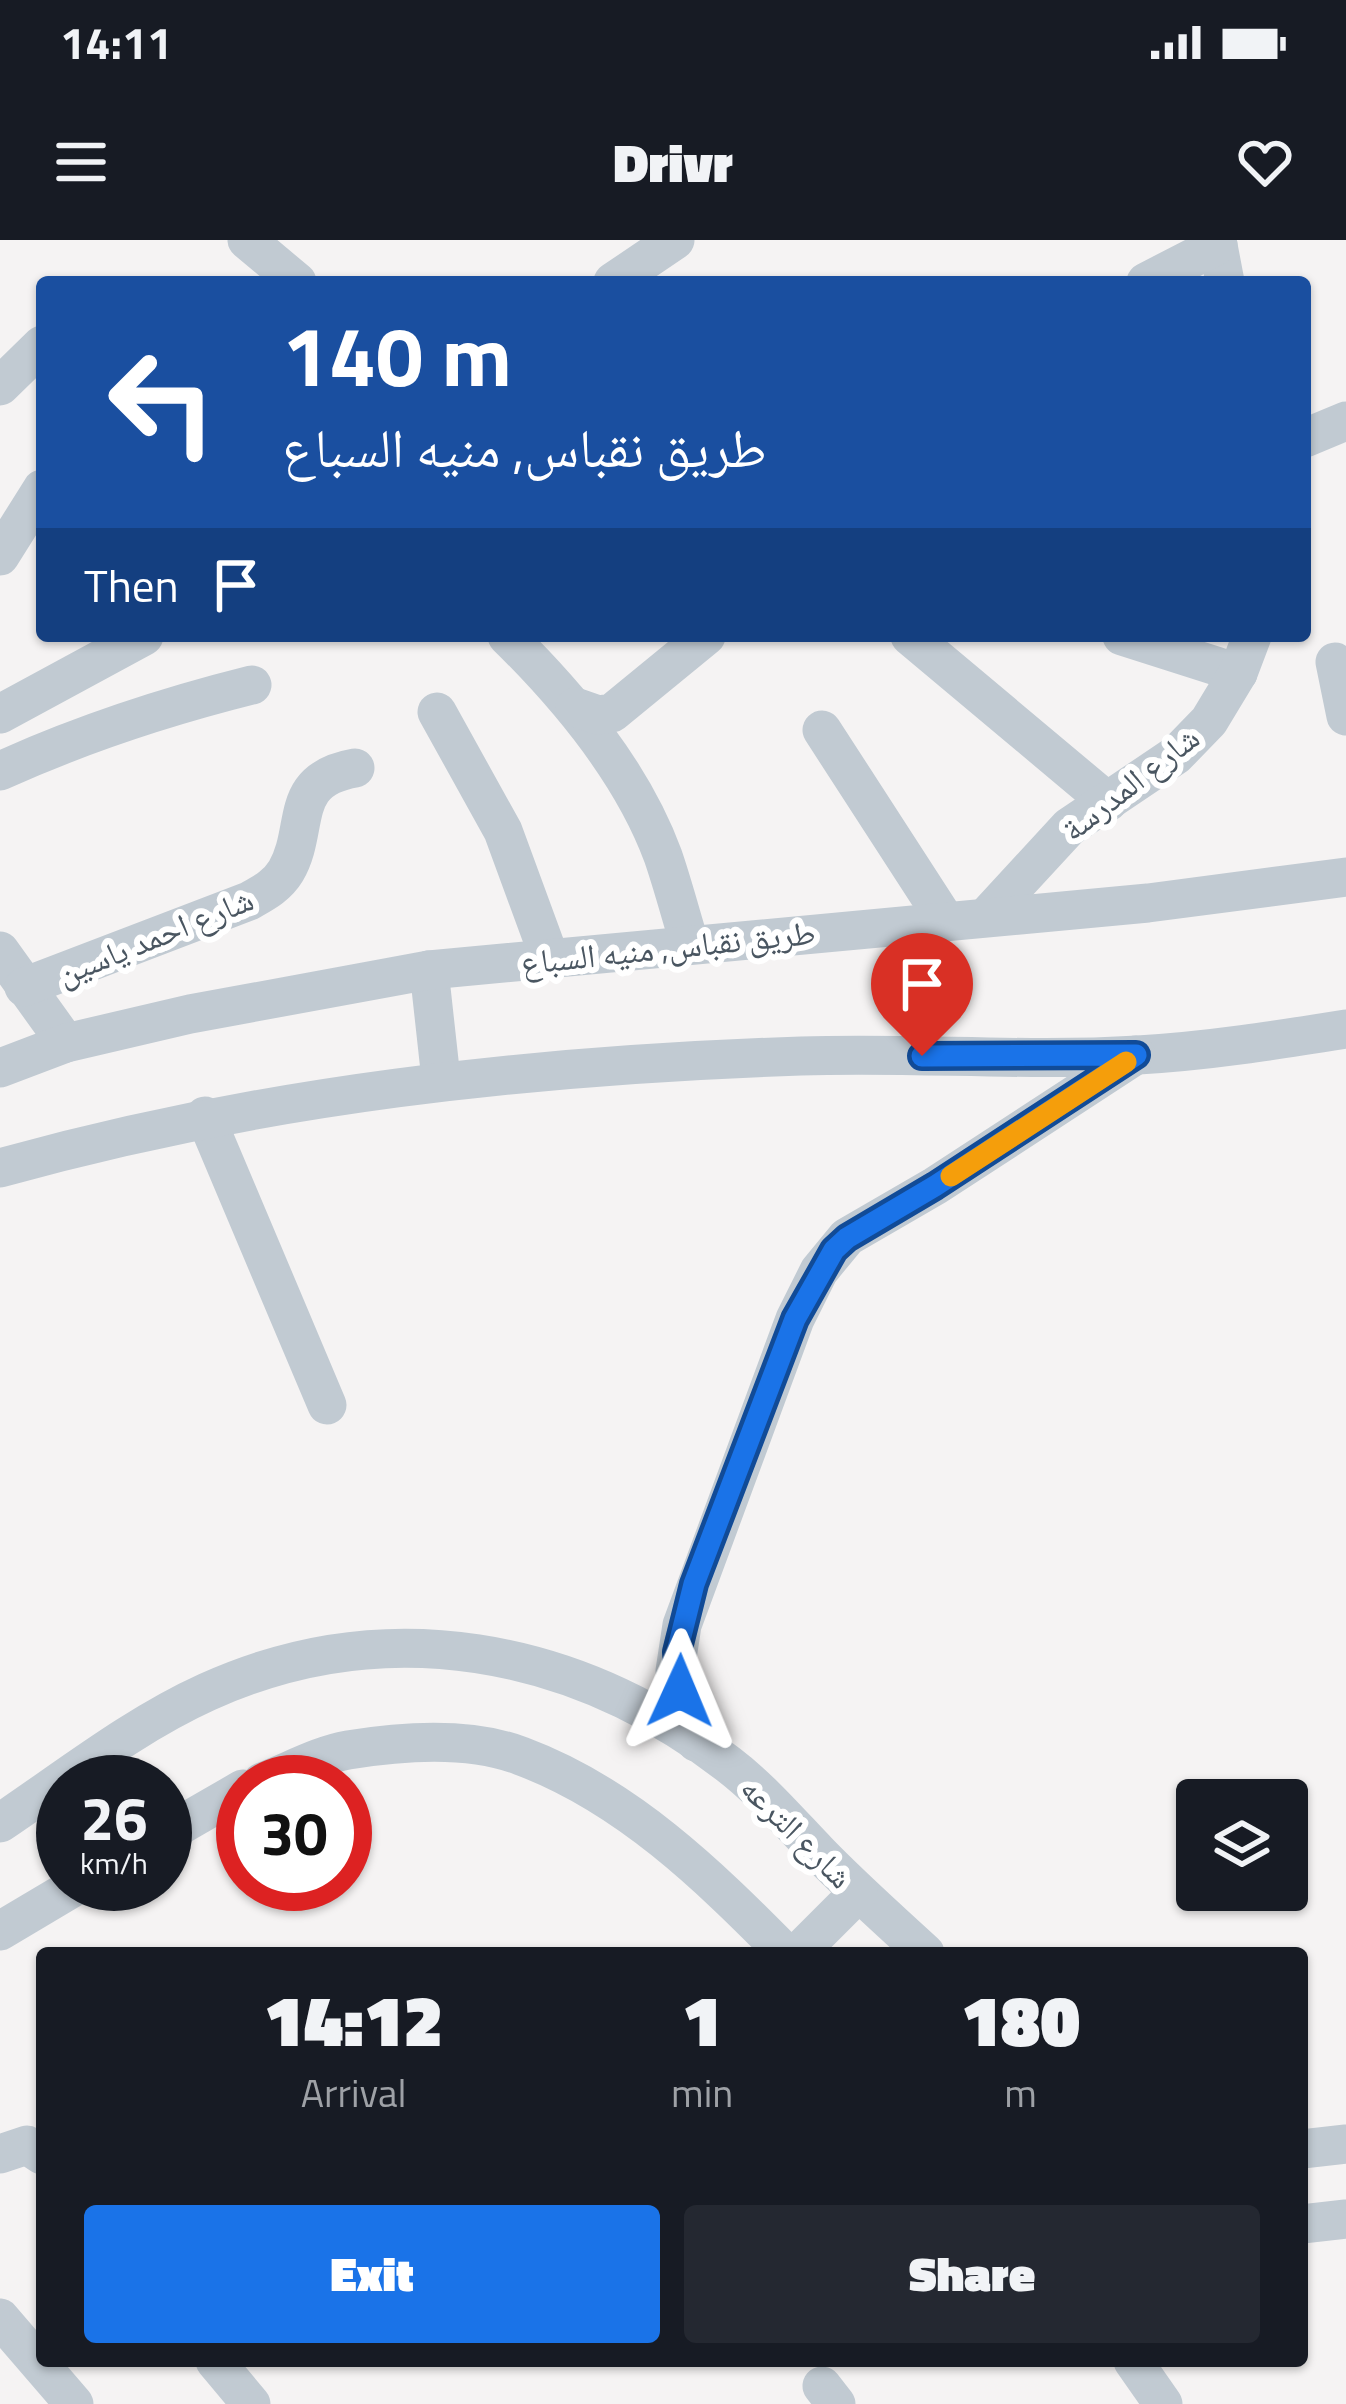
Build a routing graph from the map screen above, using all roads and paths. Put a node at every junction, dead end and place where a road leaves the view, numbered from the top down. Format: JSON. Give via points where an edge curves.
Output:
{"nodes":[{"id":1,"x":247,"y":240,"type":"edge"},
{"id":2,"x":675,"y":240,"type":"edge"},
{"id":3,"x":1220,"y":256,"type":"edge"},
{"id":4,"x":290,"y":276,"type":"edge"},
{"id":5,"x":622,"y":276,"type":"edge"},
{"id":6,"x":1163,"y":276,"type":"edge"},
{"id":7,"x":36,"y":350,"type":"edge"},
{"id":8,"x":0,"y":386,"type":"edge"},
{"id":9,"x":1346,"y":421,"type":"edge"},
{"id":10,"x":1311,"y":436,"type":"edge"},
{"id":11,"x":36,"y":499,"type":"edge"},
{"id":12,"x":0,"y":556,"type":"edge"},
{"id":13,"x":133,"y":642,"type":"edge"},
{"id":14,"x":513,"y":642,"type":"edge"},
{"id":15,"x":699,"y":642,"type":"edge"},
{"id":16,"x":917,"y":642,"type":"edge"},
{"id":17,"x":1141,"y":642,"type":"edge"},
{"id":18,"x":1250,"y":642,"type":"edge"},
{"id":19,"x":1335,"y":662,"type":"dead end"},
{"id":20,"x":1238,"y":673,"type":"junction"},
{"id":21,"x":252,"y":685,"type":"dead end"},
{"id":22,"x":575,"y":706,"type":"junction"},
{"id":23,"x":436,"y":712,"type":"dead end"},
{"id":24,"x":0,"y":714,"type":"edge"},
{"id":25,"x":1346,"y":716,"type":"edge"},
{"id":26,"x":822,"y":730,"type":"dead end"},
{"id":27,"x":355,"y":768,"type":"dead end"},
{"id":28,"x":0,"y":771,"type":"edge"},
{"id":29,"x":1108,"y":802,"type":"junction"},
{"id":30,"x":1346,"y":877,"type":"edge"},
{"id":31,"x":987,"y":916,"type":"junction"},
{"id":32,"x":945,"y":920,"type":"junction"},
{"id":33,"x":690,"y":945,"type":"junction"},
{"id":34,"x":0,"y":951,"type":"edge"},
{"id":35,"x":550,"y":958,"type":"junction"},
{"id":36,"x":429,"y":970,"type":"junction"},
{"id":37,"x":24,"y":987,"type":"junction"},
{"id":38,"x":1346,"y":1029,"type":"edge"},
{"id":39,"x":66,"y":1043,"type":"junction"},
{"id":40,"x":1136,"y":1055,"type":"junction"},
{"id":41,"x":0,"y":1068,"type":"edge"},
{"id":42,"x":441,"y":1079,"type":"junction"},
{"id":43,"x":205,"y":1116,"type":"junction"},
{"id":44,"x":0,"y":1168,"type":"edge"},
{"id":45,"x":327,"y":1405,"type":"dead end"},
{"id":46,"x":696,"y":1742,"type":"junction"},
{"id":47,"x":331,"y":1755,"type":"edge"},
{"id":48,"x":0,"y":1823,"type":"edge"},
{"id":49,"x":849,"y":1902,"type":"junction"},
{"id":50,"x":36,"y":1910,"type":"edge"},
{"id":51,"x":0,"y":1931,"type":"edge"},
{"id":52,"x":795,"y":1947,"type":"edge"},
{"id":53,"x":800,"y":1947,"type":"edge"},
{"id":54,"x":916,"y":1947,"type":"edge"},
{"id":55,"x":1346,"y":2144,"type":"edge"},
{"id":56,"x":1308,"y":2148,"type":"edge"},
{"id":57,"x":36,"y":2152,"type":"edge"},
{"id":58,"x":0,"y":2154,"type":"edge"},
{"id":59,"x":1346,"y":2219,"type":"edge"},
{"id":60,"x":1308,"y":2223,"type":"edge"},
{"id":61,"x":0,"y":2318,"type":"edge"},
{"id":62,"x":36,"y":2360,"type":"edge"},
{"id":63,"x":42,"y":2367,"type":"edge"},
{"id":64,"x":220,"y":2367,"type":"edge"},
{"id":65,"x":1137,"y":2367,"type":"edge"},
{"id":66,"x":74,"y":2404,"type":"edge"},
{"id":67,"x":251,"y":2404,"type":"edge"},
{"id":68,"x":1163,"y":2404,"type":"edge"}],
"edges":[{"from":1,"to":4,"type":"street"},
{"from":2,"to":5,"type":"street"},
{"from":3,"to":6,"type":"street"},
{"from":7,"to":8,"type":"street"},
{"from":9,"to":10,"type":"street"},
{"from":11,"to":12,"type":"street"},
{"from":13,"to":24,"type":"street"},
{"from":14,"to":22,"type":"street"},
{"from":15,"to":22,"type":"street","via":[[611,713]]},
{"from":16,"to":29,"type":"street"},
{"from":17,"to":20,"type":"street"},
{"from":18,"to":20,"type":"street","name":"شارع المدرسة"},
{"from":19,"to":25,"type":"street"},
{"from":20,"to":29,"type":"street","name":"شارع المدرسة","via":[[1176,755]]},
{"from":21,"to":28,"type":"street","via":[[74,737]]},
{"from":22,"to":33,"type":"street","via":[[662,852]]},
{"from":23,"to":35,"type":"street","via":[[503,831]]},
{"from":26,"to":32,"type":"street"},
{"from":27,"to":37,"type":"street","name":"شارع احمد ياسين","via":[[328,777],[307,797],[287,870],[272,888]]},
{"from":29,"to":31,"type":"street","name":"شارع المدرسة","via":[[1069,827]]},
{"from":30,"to":31,"type":"street","name":"طريق نقباس, منيه السباع"},
{"from":31,"to":32,"type":"street","name":"طريق نقباس, منيه السباع"},
{"from":32,"to":33,"type":"street","name":"طريق نقباس, منيه السباع"},
{"from":33,"to":35,"type":"street","name":"طريق نقباس, منيه السباع"},
{"from":34,"to":37,"type":"street"},
{"from":35,"to":36,"type":"street","name":"طريق نقباس, منيه السباع"},
{"from":36,"to":39,"type":"street","name":"طريق نقباس, منيه السباع"},
{"from":36,"to":42,"type":"street"},
{"from":37,"to":39,"type":"street"},
{"from":38,"to":40,"type":"street"},
{"from":39,"to":41,"type":"street","name":"طريق نقباس, منيه السباع"},
{"from":40,"to":42,"type":"street","via":[[803,1056]]},
{"from":40,"to":46,"type":"street","via":[[847,1238],[819,1271],[682,1625],[675,1671]]},
{"from":42,"to":43,"type":"street"},
{"from":43,"to":44,"type":"street"},
{"from":43,"to":45,"type":"street"},
{"from":46,"to":48,"type":"street","name":"شارع الترعه","via":[[592,1685],[517,1660],[380,1647],[263,1670],[204,1693]]},
{"from":46,"to":49,"type":"street","name":"شارع الترعه","via":[[731,1766]]},
{"from":47,"to":52,"type":"street","via":[[443,1741],[520,1755],[634,1815]]},
{"from":49,"to":53,"type":"street"},
{"from":49,"to":54,"type":"street","name":"شارع الترعه"},
{"from":50,"to":51,"type":"street"},
{"from":55,"to":56,"type":"street"},
{"from":57,"to":58,"type":"street","via":[[27,2145]]},
{"from":59,"to":60,"type":"street"},
{"from":61,"to":62,"type":"street"},
{"from":63,"to":66,"type":"street"},
{"from":64,"to":67,"type":"street"},
{"from":65,"to":68,"type":"street"}]}
